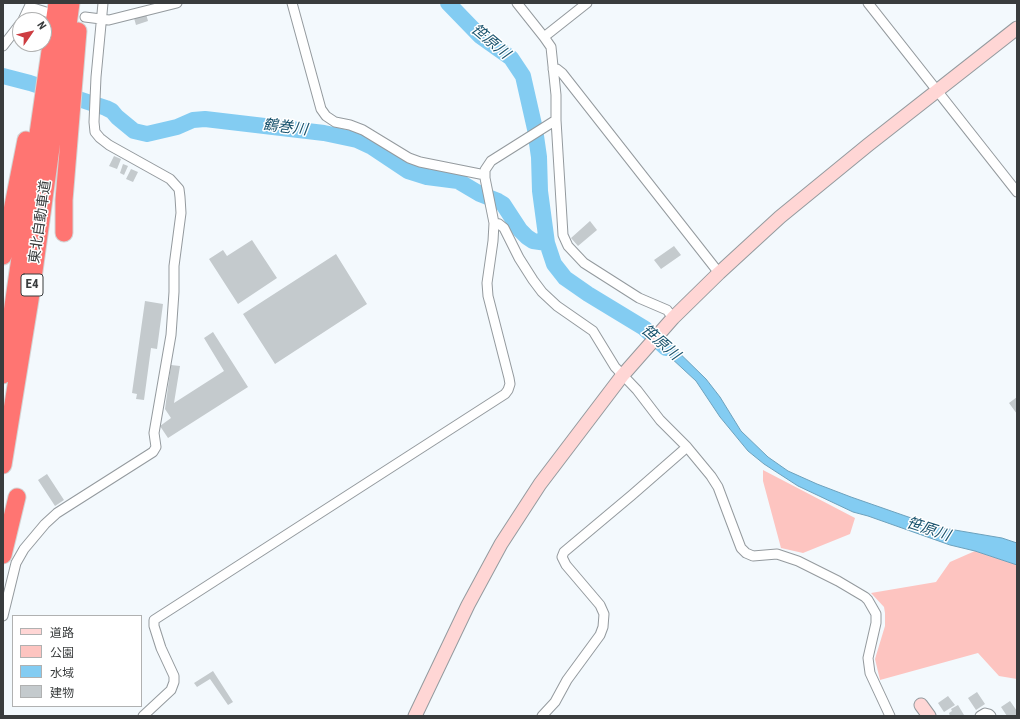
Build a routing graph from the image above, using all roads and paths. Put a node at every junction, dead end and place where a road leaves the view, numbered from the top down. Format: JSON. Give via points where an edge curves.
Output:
{"nodes":[{"id":1,"x":71,"y":3,"type":"edge"},
{"id":2,"x":103,"y":3,"type":"edge"},
{"id":3,"x":177,"y":3,"type":"edge"},
{"id":4,"x":292,"y":3,"type":"edge"},
{"id":5,"x":517,"y":3,"type":"edge"},
{"id":6,"x":587,"y":3,"type":"edge"},
{"id":7,"x":868,"y":3,"type":"edge"},
{"id":8,"x":30,"y":5,"type":"edge"},
{"id":9,"x":51,"y":7,"type":"edge"},
{"id":10,"x":83,"y":10,"type":"edge"},
{"id":11,"x":101,"y":20,"type":"junction"},
{"id":12,"x":1017,"y":28,"type":"edge"},
{"id":13,"x":12,"y":34,"type":"edge"},
{"id":14,"x":544,"y":37,"type":"junction"},
{"id":15,"x":3,"y":46,"type":"edge"},
{"id":16,"x":553,"y":69,"type":"junction"},
{"id":17,"x":55,"y":75,"type":"junction"},
{"id":18,"x":937,"y":91,"type":"junction"},
{"id":19,"x":51,"y":102,"type":"junction"},
{"id":20,"x":556,"y":120,"type":"junction"},
{"id":21,"x":485,"y":176,"type":"junction"},
{"id":22,"x":1017,"y":192,"type":"edge"},
{"id":23,"x":493,"y":219,"type":"junction"},
{"id":24,"x":64,"y":233,"type":"dead end"},
{"id":25,"x":3,"y":256,"type":"edge"},
{"id":26,"x":718,"y":273,"type":"junction"},
{"id":27,"x":673,"y":318,"type":"junction"},
{"id":28,"x":3,"y":375,"type":"edge"},
{"id":29,"x":622,"y":376,"type":"junction"},
{"id":30,"x":687,"y":447,"type":"junction"},
{"id":31,"x":3,"y":464,"type":"edge"},
{"id":32,"x":17,"y":496,"type":"dead end"},
{"id":33,"x":3,"y":555,"type":"edge"},
{"id":34,"x":3,"y":616,"type":"edge"},
{"id":35,"x":921,"y":705,"type":"dead end"},
{"id":36,"x":143,"y":716,"type":"edge"},
{"id":37,"x":415,"y":716,"type":"edge"},
{"id":38,"x":542,"y":716,"type":"edge"},
{"id":39,"x":890,"y":716,"type":"edge"},
{"id":40,"x":929,"y":716,"type":"edge"},
{"id":41,"x":980,"y":716,"type":"edge"},
{"id":42,"x":991,"y":716,"type":"edge"}],
"edges":[{"from":1,"to":17,"type":"highway"},
{"from":2,"to":11,"type":"street"},
{"from":3,"to":11,"type":"street"},
{"from":4,"to":21,"type":"street","via":[[321,109],[326,116],[336,122],[363,130],[409,158]]},
{"from":5,"to":14,"type":"street"},
{"from":6,"to":14,"type":"street"},
{"from":7,"to":18,"type":"street"},
{"from":8,"to":9,"type":"street"},
{"from":9,"to":17,"type":"highway","via":[[49,55]]},
{"from":10,"to":11,"type":"street"},
{"from":10,"to":17,"type":"highway"},
{"from":11,"to":34,"type":"street","via":[[95,132],[109,145],[170,178],[179,189],[181,213],[174,266],[171,335],[154,433],[156,448],[44,524],[19,556]]},
{"from":12,"to":18,"type":"street"},
{"from":13,"to":15,"type":"street"},
{"from":14,"to":16,"type":"street","via":[[551,47]]},
{"from":16,"to":20,"type":"street"},
{"from":16,"to":26,"type":"street","via":[[558,69],[562,73]]},
{"from":17,"to":19,"type":"highway"},
{"from":17,"to":19,"type":"highway"},
{"from":18,"to":22,"type":"street"},
{"from":18,"to":26,"type":"street","via":[[780,217]]},
{"from":19,"to":24,"type":"highway","via":[[64,200]]},
{"from":19,"to":25,"type":"highway"},
{"from":19,"to":28,"type":"highway","name":"東北自動車道","number":"E4"},
{"from":19,"to":31,"type":"highway","name":"東北自動車道","number":"E4","via":[[30,300]]},
{"from":20,"to":21,"type":"street","via":[[491,161],[486,168]]},
{"from":20,"to":27,"type":"street","via":[[565,241],[584,263],[639,298],[667,310]]},
{"from":21,"to":23,"type":"street"},
{"from":23,"to":29,"type":"street","via":[[504,228],[519,258],[542,292],[557,306],[593,331]]},
{"from":23,"to":36,"type":"street","via":[[488,296],[509,378],[508,390],[154,620],[174,682],[171,690]]},
{"from":26,"to":27,"type":"street"},
{"from":27,"to":29,"type":"street"},
{"from":29,"to":30,"type":"street"},
{"from":29,"to":37,"type":"street","via":[[540,484],[501,544],[468,605]]},
{"from":30,"to":38,"type":"street","via":[[564,552],[562,557],[566,565],[600,605],[604,617],[603,627],[556,700]]},
{"from":30,"to":39,"type":"street","via":[[718,487],[741,548],[748,555],[777,554],[798,561],[868,600],[876,614],[868,658],[870,673]]},
{"from":32,"to":33,"type":"highway"},
{"from":35,"to":40,"type":"street"},
{"from":41,"to":42,"type":"street","via":[[985,713]]}]}
